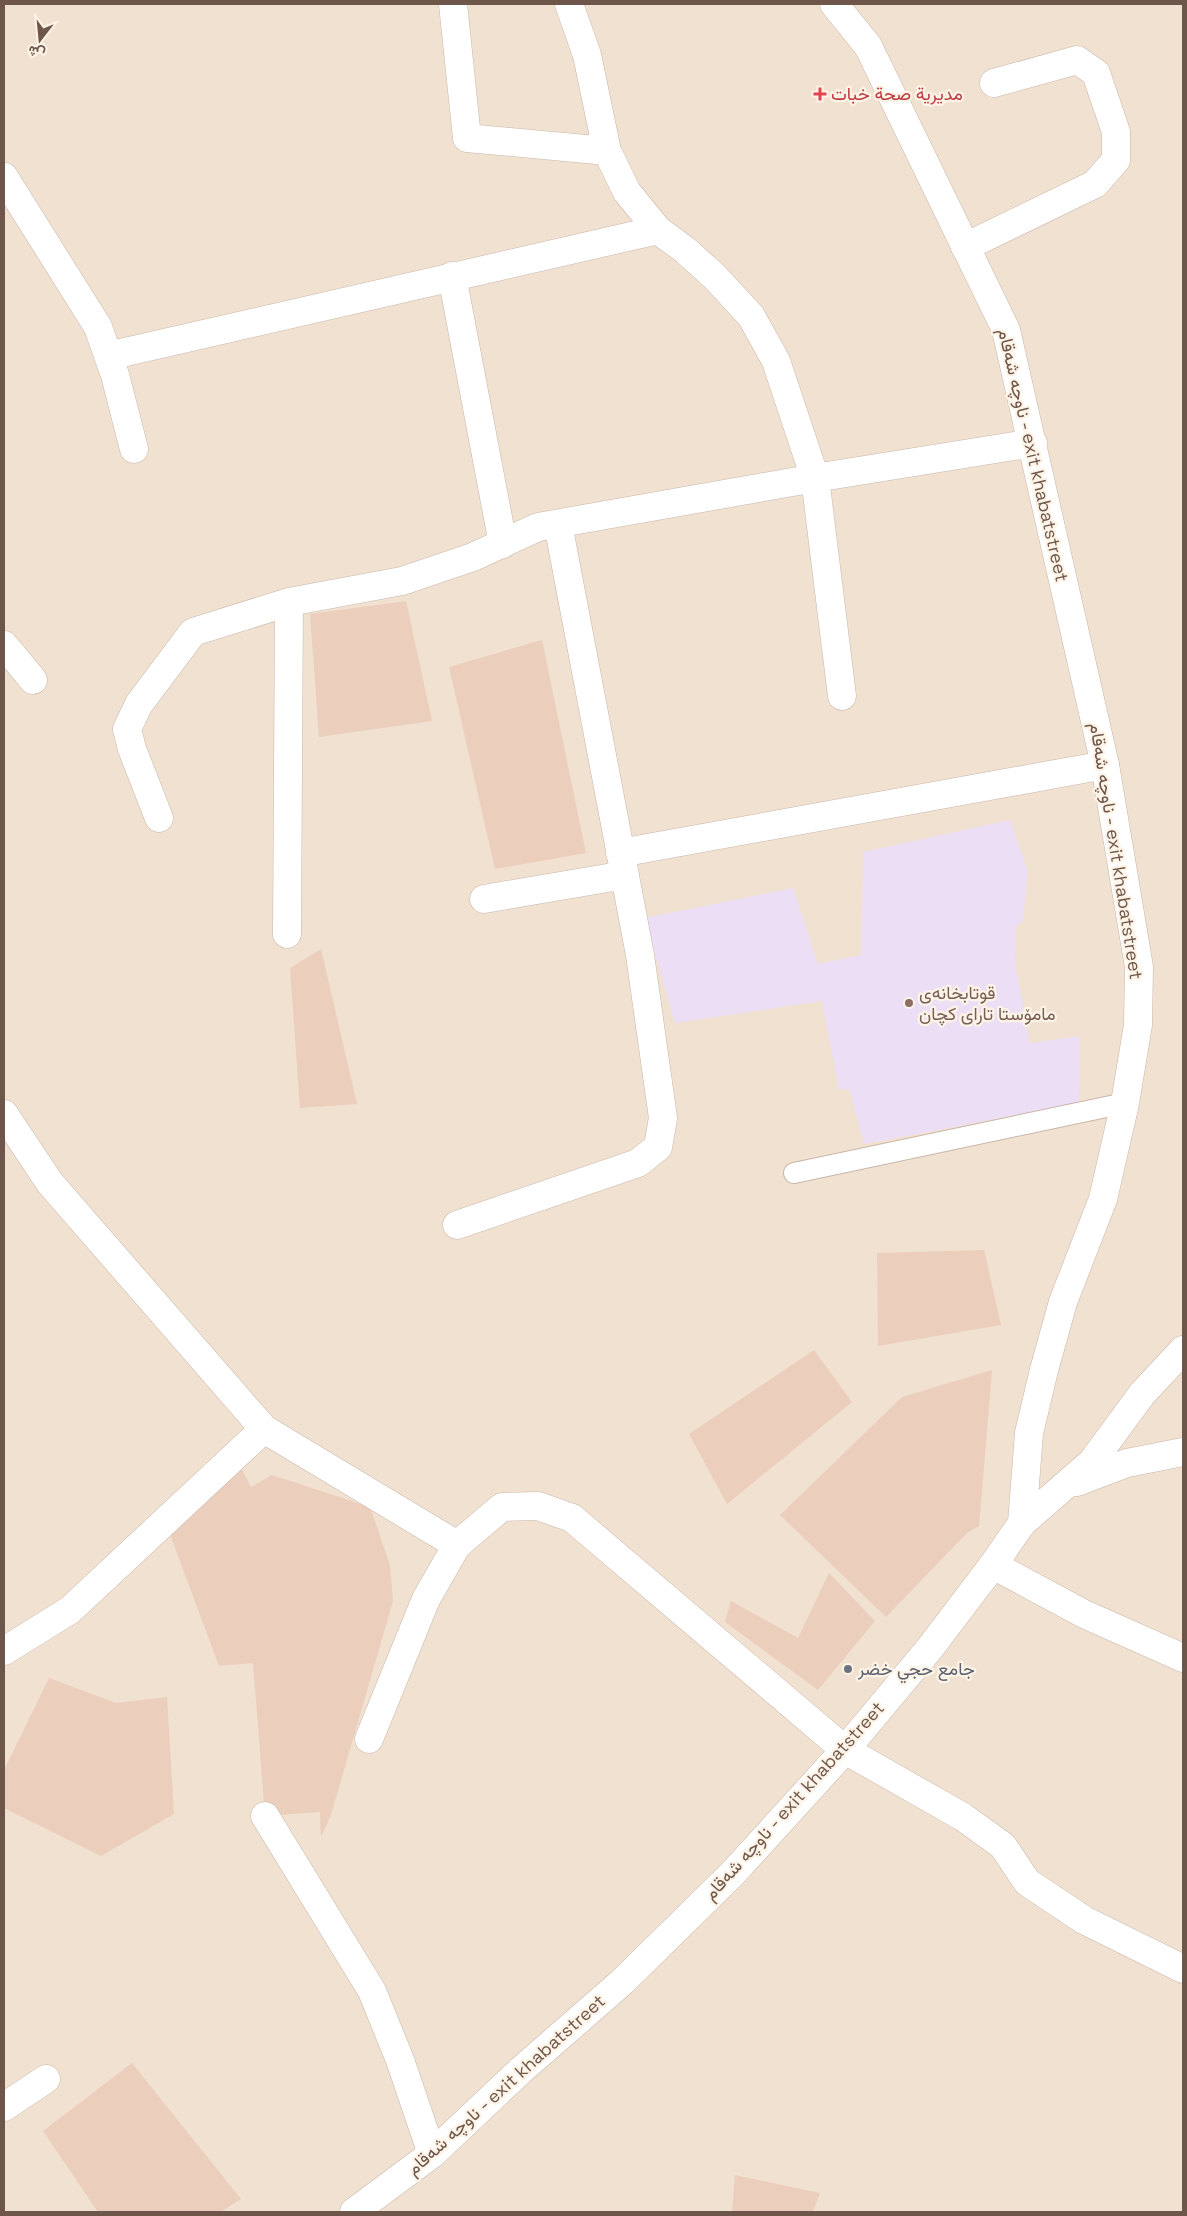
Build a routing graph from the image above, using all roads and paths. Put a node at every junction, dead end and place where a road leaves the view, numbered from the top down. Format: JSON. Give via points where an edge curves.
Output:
{"nodes":[{"id":1,"x":453,"y":4,"type":"edge"},
{"id":2,"x":569,"y":4,"type":"edge"},
{"id":3,"x":834,"y":4,"type":"edge"},
{"id":4,"x":994,"y":83,"type":"dead end"},
{"id":5,"x":607,"y":151,"type":"junction"},
{"id":6,"x":4,"y":177,"type":"edge"},
{"id":7,"x":658,"y":230,"type":"junction"},
{"id":8,"x":965,"y":247,"type":"junction"},
{"id":9,"x":452,"y":276,"type":"junction"},
{"id":10,"x":108,"y":356,"type":"junction"},
{"id":11,"x":1033,"y":443,"type":"junction"},
{"id":12,"x":134,"y":449,"type":"dead end"},
{"id":13,"x":815,"y":478,"type":"junction"},
{"id":14,"x":558,"y":524,"type":"junction"},
{"id":15,"x":503,"y":544,"type":"junction"},
{"id":16,"x":289,"y":602,"type":"junction"},
{"id":17,"x":4,"y":645,"type":"edge"},
{"id":18,"x":33,"y":680,"type":"dead end"},
{"id":19,"x":842,"y":696,"type":"dead end"},
{"id":20,"x":1105,"y":765,"type":"junction"},
{"id":21,"x":159,"y":818,"type":"dead end"},
{"id":22,"x":622,"y":864,"type":"junction"},
{"id":23,"x":484,"y":898,"type":"dead end"},
{"id":24,"x":287,"y":934,"type":"dead end"},
{"id":25,"x":1124,"y":1103,"type":"junction"},
{"id":26,"x":4,"y":1114,"type":"edge"},
{"id":27,"x":794,"y":1173,"type":"dead end"},
{"id":28,"x":457,"y":1225,"type":"dead end"},
{"id":29,"x":1183,"y":1350,"type":"edge"},
{"id":30,"x":264,"y":1430,"type":"junction"},
{"id":31,"x":1183,"y":1452,"type":"edge"},
{"id":32,"x":1064,"y":1487,"type":"junction"},
{"id":33,"x":1022,"y":1523,"type":"junction"},
{"id":34,"x":456,"y":1545,"type":"junction"},
{"id":35,"x":993,"y":1565,"type":"junction"},
{"id":36,"x":4,"y":1651,"type":"edge"},
{"id":37,"x":1183,"y":1658,"type":"edge"},
{"id":38,"x":370,"y":1739,"type":"dead end"},
{"id":39,"x":846,"y":1750,"type":"junction"},
{"id":40,"x":265,"y":1816,"type":"dead end"},
{"id":41,"x":1183,"y":1969,"type":"edge"},
{"id":42,"x":46,"y":2079,"type":"dead end"},
{"id":43,"x":4,"y":2106,"type":"edge"},
{"id":44,"x":432,"y":2154,"type":"junction"},
{"id":45,"x":354,"y":2212,"type":"edge"}],
"edges":[{"from":1,"to":5,"type":"street","via":[[467,138]]},
{"from":2,"to":5,"type":"street","via":[[587,55]]},
{"from":3,"to":8,"type":"street","name":"ناوچە شەقام - exit khabatstreet","via":[[868,46]]},
{"from":4,"to":8,"type":"street","via":[[1078,60],[1096,73],[1116,132],[1116,160],[1095,184]]},
{"from":5,"to":7,"type":"street","via":[[627,192]]},
{"from":6,"to":10,"type":"street","via":[[98,327]]},
{"from":7,"to":9,"type":"street"},
{"from":7,"to":13,"type":"street","via":[[714,276],[751,316],[776,360]]},
{"from":8,"to":11,"type":"street","name":"ناوچە شەقام - exit khabatstreet","via":[[1006,330]]},
{"from":9,"to":10,"type":"street"},
{"from":9,"to":15,"type":"street"},
{"from":10,"to":12,"type":"street"},
{"from":11,"to":13,"type":"street"},
{"from":11,"to":20,"type":"street","name":"ناوچە شەقام - exit khabatstreet"},
{"from":13,"to":14,"type":"street"},
{"from":13,"to":19,"type":"street"},
{"from":14,"to":15,"type":"street","via":[[538,528]]},
{"from":14,"to":22,"type":"street"},
{"from":15,"to":16,"type":"street","via":[[402,581]]},
{"from":16,"to":21,"type":"street","via":[[193,632],[139,704],[127,729]]},
{"from":16,"to":24,"type":"street"},
{"from":17,"to":18,"type":"street"},
{"from":20,"to":22,"type":"street"},
{"from":20,"to":25,"type":"street","name":"ناوچە شەقام - exit khabatstreet","via":[[1139,967],[1138,1025]]},
{"from":22,"to":23,"type":"street"},
{"from":22,"to":28,"type":"street","via":[[640,954],[663,1118],[658,1147],[638,1163]]},
{"from":25,"to":27,"type":"lane"},
{"from":25,"to":33,"type":"street","name":"ناوچە شەقام - exit khabatstreet","via":[[1103,1199],[1063,1302],[1029,1433]]},
{"from":26,"to":30,"type":"street","via":[[50,1183]]},
{"from":29,"to":32,"type":"street","via":[[1142,1394],[1092,1462]]},
{"from":30,"to":34,"type":"street"},
{"from":30,"to":36,"type":"street","via":[[70,1610]]},
{"from":31,"to":32,"type":"street","via":[[1127,1463]]},
{"from":32,"to":33,"type":"street"},
{"from":33,"to":35,"type":"street","name":"ناوچە شەقام - exit khabatstreet"},
{"from":34,"to":38,"type":"street","via":[[426,1599]]},
{"from":34,"to":39,"type":"street","via":[[502,1507],[538,1506],[572,1518]]},
{"from":35,"to":37,"type":"street","via":[[1084,1614]]},
{"from":35,"to":39,"type":"street","name":"ناوچە شەقام - exit khabatstreet"},
{"from":39,"to":41,"type":"street","via":[[963,1817],[1002,1846],[1027,1882],[1084,1920]]},
{"from":39,"to":44,"type":"street","name":"ناوچە شەقام - exit khabatstreet","via":[[733,1872],[629,1975]]},
{"from":40,"to":44,"type":"street","via":[[372,1991]]},
{"from":42,"to":43,"type":"street"},
{"from":44,"to":45,"type":"street","name":"ناوچە شەقام - exit khabatstreet"}]}
